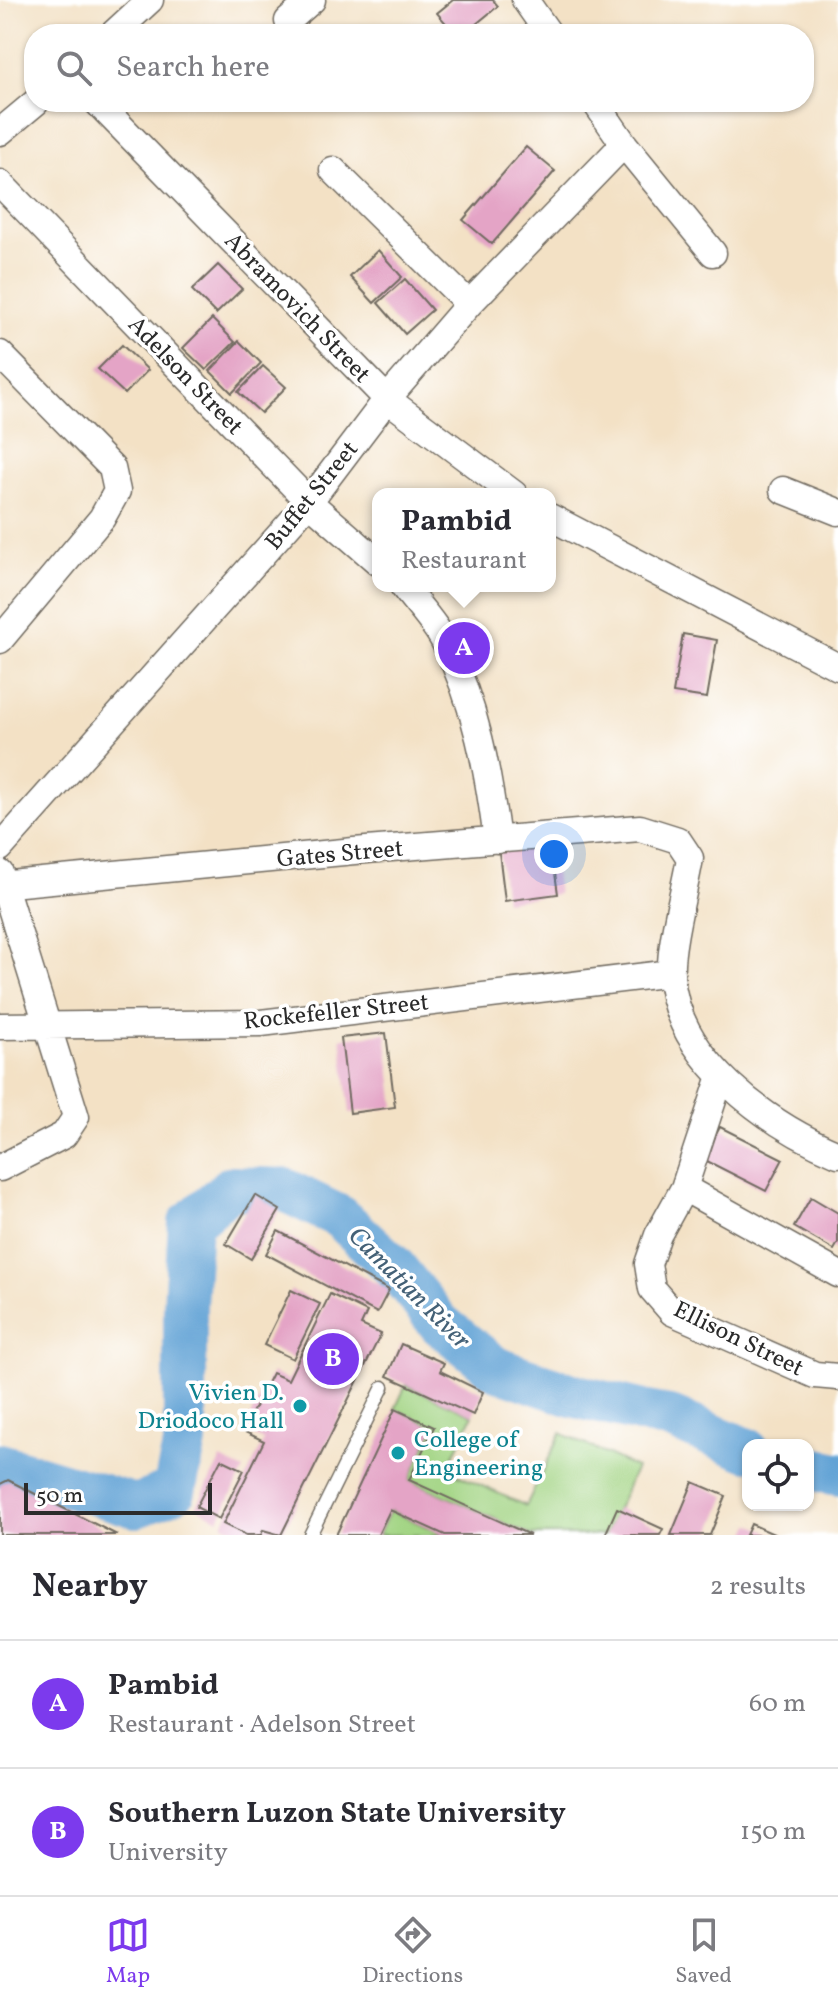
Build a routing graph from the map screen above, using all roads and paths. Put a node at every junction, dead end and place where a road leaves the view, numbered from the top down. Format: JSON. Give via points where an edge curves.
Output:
{"nodes":[{"id":1,"x":150,"y":0,"type":"edge"},
{"id":2,"x":312,"y":0,"type":"edge"},
{"id":3,"x":525,"y":0,"type":"edge"},
{"id":4,"x":288,"y":21,"type":"dead end"},
{"id":5,"x":124,"y":24,"type":"edge"},
{"id":6,"x":542,"y":24,"type":"edge"},
{"id":7,"x":24,"y":112,"type":"edge"},
{"id":8,"x":107,"y":112,"type":"edge"},
{"id":9,"x":602,"y":112,"type":"edge"},
{"id":10,"x":0,"y":132,"type":"edge"},
{"id":11,"x":624,"y":144,"type":"junction"},
{"id":12,"x":333,"y":170,"type":"dead end"},
{"id":13,"x":0,"y":183,"type":"edge"},
{"id":14,"x":713,"y":253,"type":"dead end"},
{"id":15,"x":469,"y":304,"type":"junction"},
{"id":16,"x":0,"y":354,"type":"edge"},
{"id":17,"x":387,"y":399,"type":"junction"},
{"id":18,"x":506,"y":488,"type":"edge"},
{"id":19,"x":783,"y":490,"type":"dead end"},
{"id":20,"x":309,"y":502,"type":"junction"},
{"id":21,"x":838,"y":512,"type":"edge"},
{"id":22,"x":556,"y":520,"type":"edge"},
{"id":23,"x":372,"y":557,"type":"edge"},
{"id":24,"x":408,"y":592,"type":"edge"},
{"id":25,"x":0,"y":640,"type":"edge"},
{"id":26,"x":838,"y":667,"type":"edge"},
{"id":27,"x":497,"y":840,"type":"junction"},
{"id":28,"x":0,"y":848,"type":"edge"},
{"id":29,"x":1,"y":881,"type":"edge"},
{"id":30,"x":671,"y":973,"type":"junction"},
{"id":31,"x":0,"y":1026,"type":"edge"},
{"id":32,"x":50,"y":1026,"type":"junction"},
{"id":33,"x":720,"y":1079,"type":"junction"},
{"id":34,"x":838,"y":1154,"type":"edge"},
{"id":35,"x":0,"y":1168,"type":"edge"},
{"id":36,"x":684,"y":1188,"type":"junction"},
{"id":37,"x":838,"y":1274,"type":"edge"},
{"id":38,"x":827,"y":1376,"type":"edge"},
{"id":39,"x":383,"y":1387,"type":"dead end"},
{"id":40,"x":310,"y":1535,"type":"edge"}],
"edges":[{"from":1,"to":5,"type":"street"},
{"from":2,"to":4,"type":"street"},
{"from":3,"to":6,"type":"street"},
{"from":7,"to":10,"type":"street"},
{"from":8,"to":17,"type":"street","name":"Abramovich Street"},
{"from":9,"to":11,"type":"street"},
{"from":11,"to":14,"type":"street"},
{"from":11,"to":15,"type":"street","name":"Buffet Street"},
{"from":12,"to":15,"type":"street"},
{"from":13,"to":20,"type":"street","name":"Adelson Street"},
{"from":15,"to":17,"type":"street","name":"Buffet Street"},
{"from":16,"to":25,"type":"street","via":[[112,468],[117,491],[102,518]]},
{"from":17,"to":18,"type":"street","name":"Abramovich Street"},
{"from":17,"to":20,"type":"street","name":"Buffet Street"},
{"from":19,"to":21,"type":"street"},
{"from":20,"to":23,"type":"street","name":"Adelson Street"},
{"from":20,"to":28,"type":"street","name":"Buffet Street"},
{"from":22,"to":26,"type":"street"},
{"from":24,"to":27,"type":"street","via":[[443,639],[470,705],[486,756]]},
{"from":27,"to":29,"type":"street","name":"Gates Street"},
{"from":27,"to":30,"type":"street","name":"Gates Street","via":[[640,828],[678,840],[690,858]]},
{"from":29,"to":32,"type":"street"},
{"from":30,"to":32,"type":"street","name":"Rockefeller Street","via":[[261,1023]]},
{"from":30,"to":33,"type":"street","via":[[685,1032]]},
{"from":31,"to":32,"type":"street","name":"Rockefeller Street"},
{"from":32,"to":35,"type":"street","via":[[76,1117],[64,1135]]},
{"from":33,"to":34,"type":"street"},
{"from":33,"to":36,"type":"street","name":"Ellison Street"},
{"from":36,"to":37,"type":"street"},
{"from":36,"to":38,"type":"street","name":"Ellison Street","via":[[648,1264],[652,1289],[672,1312]]},
{"from":39,"to":40,"type":"lane"}]}
